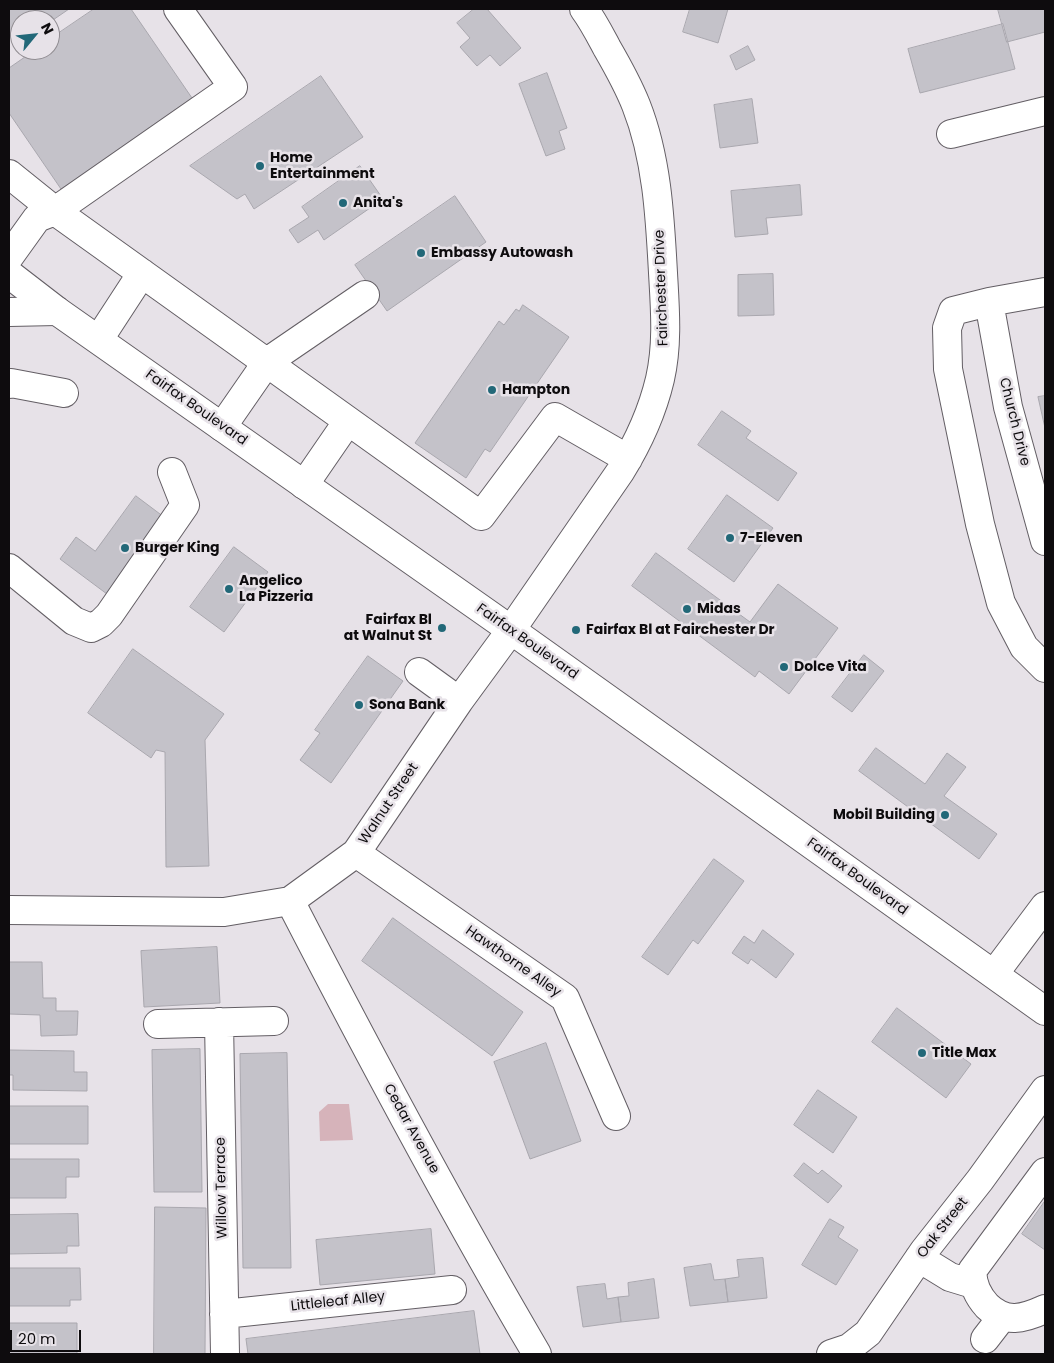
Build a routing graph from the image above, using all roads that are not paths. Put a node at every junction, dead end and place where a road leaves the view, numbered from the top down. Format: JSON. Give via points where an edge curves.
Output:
{"nodes":[{"id":1,"x":178,"y":9,"type":"edge"},
{"id":2,"x":584,"y":9,"type":"edge"},
{"id":3,"x":1045,"y":111,"type":"edge"},
{"id":4,"x":951,"y":134,"type":"dead end"},
{"id":5,"x":9,"y":174,"type":"edge"},
{"id":6,"x":55,"y":211,"type":"junction"},
{"id":7,"x":9,"y":257,"type":"edge"},
{"id":8,"x":142,"y":273,"type":"junction"},
{"id":9,"x":9,"y":274,"type":"edge"},
{"id":10,"x":1045,"y":292,"type":"edge"},
{"id":11,"x":365,"y":294,"type":"dead end"},
{"id":12,"x":989,"y":302,"type":"junction"},
{"id":13,"x":57,"y":310,"type":"junction"},
{"id":14,"x":9,"y":312,"type":"edge"},
{"id":15,"x":99,"y":339,"type":"junction"},
{"id":16,"x":267,"y":362,"type":"junction"},
{"id":17,"x":9,"y":384,"type":"edge"},
{"id":18,"x":64,"y":393,"type":"dead end"},
{"id":19,"x":348,"y":421,"type":"junction"},
{"id":20,"x":222,"y":426,"type":"junction"},
{"id":21,"x":628,"y":459,"type":"junction"},
{"id":22,"x":172,"y":472,"type":"dead end"},
{"id":23,"x":304,"y":485,"type":"junction"},
{"id":24,"x":1045,"y":541,"type":"edge"},
{"id":25,"x":9,"y":568,"type":"edge"},
{"id":26,"x":512,"y":630,"type":"junction"},
{"id":27,"x":1045,"y":668,"type":"edge"},
{"id":28,"x":419,"y":672,"type":"dead end"},
{"id":29,"x":459,"y":701,"type":"junction"},
{"id":30,"x":356,"y":853,"type":"junction"},
{"id":31,"x":290,"y":901,"type":"junction"},
{"id":32,"x":1045,"y":906,"type":"edge"},
{"id":33,"x":9,"y":910,"type":"edge"},
{"id":34,"x":994,"y":974,"type":"junction"},
{"id":35,"x":1045,"y":1011,"type":"edge"},
{"id":36,"x":274,"y":1021,"type":"dead end"},
{"id":37,"x":219,"y":1022,"type":"junction"},
{"id":38,"x":158,"y":1024,"type":"dead end"},
{"id":39,"x":1045,"y":1090,"type":"edge"},
{"id":40,"x":616,"y":1116,"type":"dead end"},
{"id":41,"x":1045,"y":1172,"type":"edge"},
{"id":42,"x":919,"y":1258,"type":"junction"},
{"id":43,"x":973,"y":1284,"type":"junction"},
{"id":44,"x":452,"y":1290,"type":"dead end"},
{"id":45,"x":1045,"y":1309,"type":"edge"},
{"id":46,"x":224,"y":1314,"type":"junction"},
{"id":47,"x":1002,"y":1317,"type":"junction"},
{"id":48,"x":984,"y":1339,"type":"dead end"},
{"id":49,"x":225,"y":1354,"type":"edge"},
{"id":50,"x":537,"y":1354,"type":"edge"},
{"id":51,"x":831,"y":1354,"type":"edge"}],
"edges":[{"from":1,"to":6,"type":"street","via":[[233,87]]},
{"from":2,"to":21,"type":"street","name":"Fairchester Drive","via":[[622,74],[637,107],[654,174],[661,226],[665,312],[662,368],[654,403]]},
{"from":3,"to":4,"type":"street"},
{"from":5,"to":6,"type":"street"},
{"from":6,"to":7,"type":"street","via":[[37,218]]},
{"from":6,"to":8,"type":"street"},
{"from":8,"to":15,"type":"street"},
{"from":8,"to":16,"type":"street"},
{"from":9,"to":13,"type":"street","name":"Fairfax Boulevard"},
{"from":10,"to":12,"type":"street"},
{"from":11,"to":16,"type":"street"},
{"from":12,"to":24,"type":"street","name":"Church Drive","via":[[1008,407]]},
{"from":12,"to":27,"type":"street","via":[[953,311],[947,328],[948,369],[980,524],[1001,603],[1024,647]]},
{"from":13,"to":14,"type":"street"},
{"from":13,"to":15,"type":"street","name":"Fairfax Boulevard"},
{"from":15,"to":20,"type":"street","name":"Fairfax Boulevard"},
{"from":16,"to":19,"type":"street"},
{"from":16,"to":20,"type":"street"},
{"from":17,"to":18,"type":"street"},
{"from":19,"to":21,"type":"street","via":[[482,516],[555,417]]},
{"from":19,"to":23,"type":"street"},
{"from":20,"to":23,"type":"street","name":"Fairfax Boulevard"},
{"from":21,"to":26,"type":"street","name":"Fairchester Drive"},
{"from":22,"to":25,"type":"street","via":[[185,504],[101,623],[91,628],[74,621]]},
{"from":23,"to":26,"type":"street","name":"Fairfax Boulevard"},
{"from":26,"to":29,"type":"street","name":"Walnut Street"},
{"from":26,"to":34,"type":"street","name":"Fairfax Boulevard"},
{"from":28,"to":29,"type":"street"},
{"from":29,"to":30,"type":"street","name":"Walnut Street"},
{"from":30,"to":31,"type":"street","name":"Walnut Street"},
{"from":30,"to":40,"type":"street","name":"Hawthorne Alley","via":[[565,998]]},
{"from":31,"to":33,"type":"street","name":"Walnut Street","via":[[224,912]]},
{"from":31,"to":50,"type":"street","name":"Cedar Avenue","via":[[348,1014]]},
{"from":32,"to":34,"type":"street"},
{"from":34,"to":35,"type":"street","name":"Fairfax Boulevard"},
{"from":36,"to":37,"type":"street"},
{"from":37,"to":38,"type":"street"},
{"from":37,"to":46,"type":"street","name":"Willow Terrace"},
{"from":39,"to":42,"type":"street","name":"Oak Street"},
{"from":41,"to":43,"type":"street","via":[[972,1271]]},
{"from":42,"to":43,"type":"street","via":[[950,1277]]},
{"from":42,"to":51,"type":"street","name":"Oak Street","via":[[868,1333],[849,1348]]},
{"from":43,"to":47,"type":"street","via":[[980,1298]]},
{"from":44,"to":46,"type":"street","name":"Littleleaf Alley"},
{"from":45,"to":47,"type":"street","via":[[1028,1317]]},
{"from":46,"to":49,"type":"street","name":"Willow Terrace"},
{"from":47,"to":48,"type":"street"}]}
